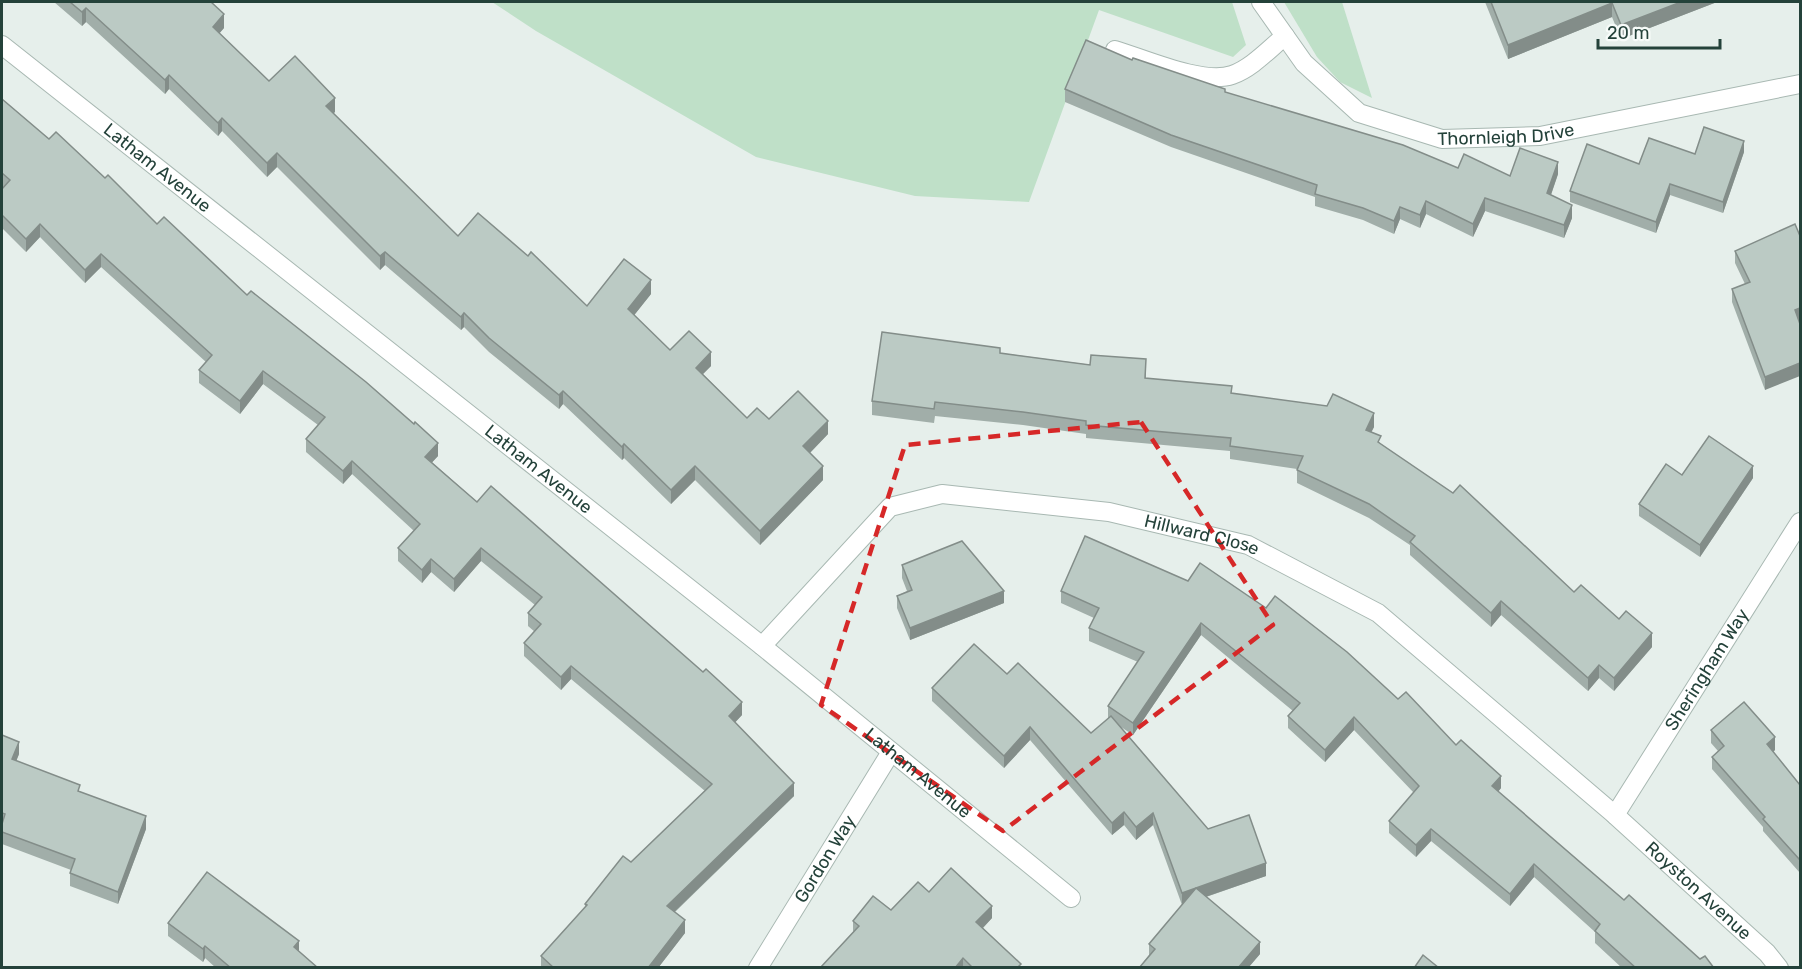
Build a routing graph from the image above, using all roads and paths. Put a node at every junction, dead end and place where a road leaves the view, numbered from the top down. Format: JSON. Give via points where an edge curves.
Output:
{"nodes":[{"id":1,"x":1261,"y":2,"type":"edge"},
{"id":2,"x":1285,"y":36,"type":"junction"},
{"id":3,"x":2,"y":45,"type":"edge"},
{"id":4,"x":1115,"y":50,"type":"edge"},
{"id":5,"x":1800,"y":84,"type":"edge"},
{"id":6,"x":1800,"y":522,"type":"edge"},
{"id":7,"x":762,"y":646,"type":"junction"},
{"id":8,"x":891,"y":752,"type":"junction"},
{"id":9,"x":1615,"y":815,"type":"junction"},
{"id":10,"x":1071,"y":898,"type":"dead end"},
{"id":11,"x":758,"y":968,"type":"edge"},
{"id":12,"x":1779,"y":968,"type":"edge"}],
"edges":[{"from":1,"to":2,"type":"street","name":"Thornleigh Drive"},
{"from":2,"to":4,"type":"street","via":[[1250,65],[1220,78]]},
{"from":2,"to":5,"type":"street","name":"Thornleigh Drive","via":[[1304,63],[1359,113],[1442,139],[1540,136]]},
{"from":3,"to":7,"type":"street","name":"Latham Avenue"},
{"from":6,"to":9,"type":"street","name":"Sheringham Way"},
{"from":7,"to":8,"type":"street","name":"Latham Avenue"},
{"from":7,"to":9,"type":"street","name":"Hillward Close","via":[[890,507],[942,494],[1109,512],[1248,544],[1378,613]]},
{"from":8,"to":10,"type":"street","name":"Latham Avenue"},
{"from":8,"to":11,"type":"street","name":"Gordon Way"},
{"from":9,"to":12,"type":"street","name":"Royston Avenue"}]}
